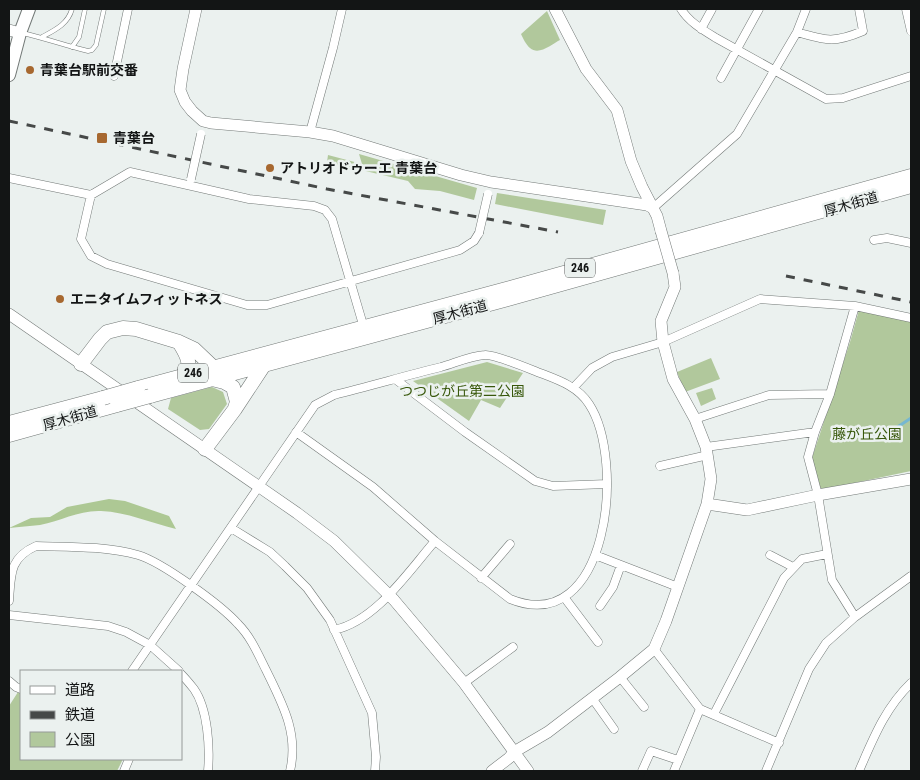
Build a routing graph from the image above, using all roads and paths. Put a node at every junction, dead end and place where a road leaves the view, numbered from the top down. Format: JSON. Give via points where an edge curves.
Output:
{"nodes":[{"id":1,"x":29,"y":9,"type":"edge"},
{"id":2,"x":72,"y":9,"type":"edge"},
{"id":3,"x":85,"y":9,"type":"edge"},
{"id":4,"x":104,"y":9,"type":"edge"},
{"id":5,"x":128,"y":9,"type":"edge"},
{"id":6,"x":196,"y":9,"type":"edge"},
{"id":7,"x":342,"y":9,"type":"edge"},
{"id":8,"x":555,"y":9,"type":"edge"},
{"id":9,"x":681,"y":9,"type":"edge"},
{"id":10,"x":712,"y":9,"type":"edge"},
{"id":11,"x":759,"y":9,"type":"edge"},
{"id":12,"x":806,"y":9,"type":"edge"},
{"id":13,"x":859,"y":9,"type":"edge"},
{"id":14,"x":906,"y":9,"type":"edge"},
{"id":15,"x":701,"y":29,"type":"junction"},
{"id":16,"x":911,"y":31,"type":"edge"},
{"id":17,"x":14,"y":32,"type":"edge"},
{"id":18,"x":797,"y":32,"type":"junction"},
{"id":19,"x":42,"y":37,"type":"junction"},
{"id":20,"x":72,"y":47,"type":"junction"},
{"id":21,"x":738,"y":50,"type":"junction"},
{"id":22,"x":775,"y":72,"type":"junction"},
{"id":23,"x":9,"y":75,"type":"edge"},
{"id":24,"x":114,"y":76,"type":"dead end"},
{"id":25,"x":911,"y":76,"type":"edge"},
{"id":26,"x":721,"y":78,"type":"dead end"},
{"id":27,"x":203,"y":121,"type":"junction"},
{"id":28,"x":310,"y":132,"type":"junction"},
{"id":29,"x":911,"y":176,"type":"edge"},
{"id":30,"x":9,"y":178,"type":"edge"},
{"id":31,"x":190,"y":182,"type":"junction"},
{"id":32,"x":491,"y":182,"type":"junction"},
{"id":33,"x":911,"y":186,"type":"edge"},
{"id":34,"x":91,"y":195,"type":"junction"},
{"id":35,"x":653,"y":208,"type":"junction"},
{"id":36,"x":874,"y":240,"type":"dead end"},
{"id":37,"x":911,"y":243,"type":"edge"},
{"id":38,"x":350,"y":280,"type":"junction"},
{"id":39,"x":855,"y":306,"type":"junction"},
{"id":40,"x":9,"y":314,"type":"edge"},
{"id":41,"x":911,"y":318,"type":"edge"},
{"id":42,"x":364,"y":328,"type":"junction"},
{"id":43,"x":179,"y":342,"type":"junction"},
{"id":44,"x":663,"y":342,"type":"junction"},
{"id":45,"x":81,"y":364,"type":"junction"},
{"id":46,"x":264,"y":365,"type":"junction"},
{"id":47,"x":213,"y":373,"type":"junction"},
{"id":48,"x":184,"y":376,"type":"junction"},
{"id":49,"x":395,"y":379,"type":"junction"},
{"id":50,"x":574,"y":387,"type":"junction"},
{"id":51,"x":830,"y":394,"type":"junction"},
{"id":52,"x":235,"y":409,"type":"junction"},
{"id":53,"x":695,"y":419,"type":"junction"},
{"id":54,"x":9,"y":423,"type":"edge"},
{"id":55,"x":296,"y":432,"type":"junction"},
{"id":56,"x":815,"y":432,"type":"junction"},
{"id":57,"x":9,"y":435,"type":"edge"},
{"id":58,"x":205,"y":449,"type":"junction"},
{"id":59,"x":707,"y":451,"type":"junction"},
{"id":60,"x":660,"y":466,"type":"dead end"},
{"id":61,"x":911,"y":478,"type":"edge"},
{"id":62,"x":607,"y":484,"type":"junction"},
{"id":63,"x":259,"y":487,"type":"junction"},
{"id":64,"x":818,"y":495,"type":"junction"},
{"id":65,"x":707,"y":504,"type":"junction"},
{"id":66,"x":231,"y":528,"type":"junction"},
{"id":67,"x":435,"y":541,"type":"junction"},
{"id":68,"x":510,"y":544,"type":"dead end"},
{"id":69,"x":826,"y":554,"type":"junction"},
{"id":70,"x":595,"y":555,"type":"junction"},
{"id":71,"x":770,"y":555,"type":"dead end"},
{"id":72,"x":621,"y":565,"type":"junction"},
{"id":73,"x":793,"y":567,"type":"junction"},
{"id":74,"x":481,"y":578,"type":"junction"},
{"id":75,"x":910,"y":580,"type":"edge"},
{"id":76,"x":191,"y":587,"type":"junction"},
{"id":77,"x":678,"y":587,"type":"junction"},
{"id":78,"x":388,"y":595,"type":"junction"},
{"id":79,"x":564,"y":597,"type":"junction"},
{"id":80,"x":9,"y":601,"type":"edge"},
{"id":81,"x":600,"y":606,"type":"dead end"},
{"id":82,"x":9,"y":615,"type":"edge"},
{"id":83,"x":855,"y":617,"type":"junction"},
{"id":84,"x":334,"y":630,"type":"junction"},
{"id":85,"x":598,"y":642,"type":"dead end"},
{"id":86,"x":150,"y":645,"type":"junction"},
{"id":87,"x":513,"y":647,"type":"dead end"},
{"id":88,"x":654,"y":649,"type":"junction"},
{"id":89,"x":133,"y":670,"type":"edge"},
{"id":90,"x":177,"y":670,"type":"edge"},
{"id":91,"x":182,"y":675,"type":"edge"},
{"id":92,"x":620,"y":677,"type":"junction"},
{"id":93,"x":9,"y":681,"type":"edge"},
{"id":94,"x":464,"y":683,"type":"junction"},
{"id":95,"x":911,"y":684,"type":"edge"},
{"id":96,"x":20,"y":689,"type":"edge"},
{"id":97,"x":592,"y":698,"type":"junction"},
{"id":98,"x":644,"y":707,"type":"dead end"},
{"id":99,"x":700,"y":709,"type":"junction"},
{"id":100,"x":714,"y":714,"type":"junction"},
{"id":101,"x":614,"y":729,"type":"dead end"},
{"id":102,"x":779,"y":743,"type":"junction"},
{"id":103,"x":514,"y":752,"type":"junction"},
{"id":104,"x":678,"y":760,"type":"junction"},
{"id":105,"x":208,"y":771,"type":"edge"},
{"id":106,"x":290,"y":771,"type":"edge"},
{"id":107,"x":375,"y":771,"type":"edge"},
{"id":108,"x":492,"y":771,"type":"edge"},
{"id":109,"x":528,"y":771,"type":"edge"},
{"id":110,"x":642,"y":771,"type":"edge"},
{"id":111,"x":674,"y":771,"type":"edge"},
{"id":112,"x":766,"y":771,"type":"edge"},
{"id":113,"x":859,"y":771,"type":"edge"}],
"edges":[{"from":1,"to":17,"type":"main road"},
{"from":2,"to":19,"type":"lane","via":[[62,25]]},
{"from":3,"to":20,"type":"lane","via":[[79,37]]},
{"from":4,"to":20,"type":"lane","via":[[95,48],[88,51]]},
{"from":5,"to":24,"type":"street"},
{"from":6,"to":27,"type":"street","via":[[180,90],[185,102]]},
{"from":7,"to":28,"type":"street"},
{"from":8,"to":35,"type":"street","via":[[586,69],[617,110],[631,161]]},
{"from":9,"to":15,"type":"street"},
{"from":10,"to":15,"type":"street"},
{"from":11,"to":21,"type":"street"},
{"from":12,"to":18,"type":"street"},
{"from":13,"to":18,"type":"street","via":[[864,31],[851,36],[820,39]]},
{"from":14,"to":16,"type":"street"},
{"from":15,"to":21,"type":"street"},
{"from":17,"to":19,"type":"lane"},
{"from":17,"to":23,"type":"main road"},
{"from":18,"to":22,"type":"street"},
{"from":19,"to":20,"type":"lane"},
{"from":21,"to":22,"type":"street"},
{"from":21,"to":26,"type":"street"},
{"from":22,"to":25,"type":"street","via":[[826,99],[843,98]]},
{"from":22,"to":35,"type":"street","via":[[737,134]]},
{"from":27,"to":28,"type":"street"},
{"from":27,"to":31,"type":"street","bridge":true},
{"from":28,"to":32,"type":"street"},
{"from":29,"to":42,"type":"highway","name":"厚木街道","number":"246"},
{"from":30,"to":34,"type":"street"},
{"from":31,"to":34,"type":"street","via":[[130,172]]},
{"from":31,"to":38,"type":"street","via":[[249,199],[325,210],[332,219]]},
{"from":32,"to":35,"type":"street"},
{"from":32,"to":38,"type":"street","bridge":true,"via":[[479,233],[474,241],[460,250]]},
{"from":33,"to":46,"type":"highway","name":"厚木街道","number":"246"},
{"from":34,"to":38,"type":"street","via":[[81,238],[91,256],[107,264],[247,305],[267,305]]},
{"from":35,"to":44,"type":"street","bridge":true,"via":[[673,273],[674,287],[661,322]]},
{"from":36,"to":37,"type":"street","via":[[887,238]]},
{"from":38,"to":42,"type":"street"},
{"from":39,"to":41,"type":"street"},
{"from":39,"to":44,"type":"street","via":[[760,299]]},
{"from":39,"to":51,"type":"street"},
{"from":40,"to":45,"type":"street"},
{"from":42,"to":47,"type":"highway","name":"厚木街道","number":"246"},
{"from":43,"to":45,"type":"highway","via":[[123,328],[107,332]]},
{"from":43,"to":47,"type":"highway","via":[[194,349]]},
{"from":43,"to":48,"type":"highway","via":[[189,360]]},
{"from":44,"to":50,"type":"street","via":[[612,357],[592,368]]},
{"from":44,"to":53,"type":"street","via":[[673,379]]},
{"from":45,"to":58,"type":"street"},
{"from":46,"to":47,"type":"highway","name":"厚木街道","number":"246"},
{"from":46,"to":52,"type":"highway"},
{"from":47,"to":48,"type":"highway","name":"厚木街道","number":"246"},
{"from":47,"to":52,"type":"highway","via":[[233,387],[237,402]]},
{"from":47,"to":57,"type":"highway","name":"厚木街道","number":"246","bridge":true,"via":[[150,396]]},
{"from":48,"to":54,"type":"highway","name":"厚木街道","number":"246","bridge":true},
{"from":49,"to":50,"type":"street","via":[[486,354]]},
{"from":49,"to":55,"type":"street","via":[[334,395],[315,405]]},
{"from":49,"to":62,"type":"street","via":[[535,481],[553,486]]},
{"from":50,"to":62,"type":"street","via":[[596,418],[603,442]]},
{"from":51,"to":53,"type":"street","via":[[769,395]]},
{"from":51,"to":56,"type":"street"},
{"from":52,"to":58,"type":"highway"},
{"from":53,"to":59,"type":"street"},
{"from":55,"to":63,"type":"street"},
{"from":55,"to":67,"type":"street","via":[[373,488]]},
{"from":56,"to":59,"type":"street"},
{"from":56,"to":64,"type":"street","via":[[808,457]]},
{"from":58,"to":63,"type":"street"},
{"from":59,"to":60,"type":"street"},
{"from":59,"to":65,"type":"street","via":[[711,480]]},
{"from":61,"to":64,"type":"street"},
{"from":62,"to":70,"type":"street","via":[[607,503]]},
{"from":63,"to":66,"type":"street"},
{"from":63,"to":78,"type":"street","via":[[334,541]]},
{"from":64,"to":65,"type":"street","via":[[747,510]]},
{"from":64,"to":69,"type":"street"},
{"from":65,"to":77,"type":"street"},
{"from":66,"to":76,"type":"street"},
{"from":66,"to":84,"type":"street","via":[[270,552],[285,566],[307,588]]},
{"from":67,"to":74,"type":"street"},
{"from":67,"to":78,"type":"street"},
{"from":68,"to":74,"type":"street"},
{"from":69,"to":73,"type":"street","via":[[802,559]]},
{"from":69,"to":83,"type":"street","via":[[832,580]]},
{"from":70,"to":72,"type":"street"},
{"from":70,"to":79,"type":"street","via":[[583,580]]},
{"from":71,"to":73,"type":"street"},
{"from":72,"to":77,"type":"street"},
{"from":72,"to":81,"type":"street","via":[[613,587]]},
{"from":73,"to":100,"type":"street","via":[[784,578]]},
{"from":74,"to":79,"type":"street","via":[[519,603],[544,606]]},
{"from":75,"to":83,"type":"street"},
{"from":76,"to":80,"type":"street","via":[[156,562],[138,555],[104,549],[36,546],[25,550],[16,560],[11,571]]},
{"from":76,"to":86,"type":"street"},
{"from":76,"to":106,"type":"street","via":[[224,610],[252,642],[286,709],[292,738]]},
{"from":77,"to":88,"type":"street"},
{"from":78,"to":84,"type":"street","via":[[354,624]]},
{"from":78,"to":94,"type":"street"},
{"from":79,"to":85,"type":"street"},
{"from":82,"to":86,"type":"street","via":[[108,626]]},
{"from":83,"to":102,"type":"street","via":[[826,643],[810,669]]},
{"from":84,"to":107,"type":"street","via":[[372,713]]},
{"from":86,"to":89,"type":"street"},
{"from":86,"to":90,"type":"street"},
{"from":87,"to":94,"type":"street"},
{"from":88,"to":92,"type":"street"},
{"from":88,"to":99,"type":"street"},
{"from":91,"to":105,"type":"street","via":[[196,691],[204,716],[210,751]]},
{"from":92,"to":97,"type":"street"},
{"from":92,"to":98,"type":"street"},
{"from":93,"to":96,"type":"street"},
{"from":94,"to":103,"type":"street"},
{"from":95,"to":113,"type":"street","via":[[899,695],[876,730]]},
{"from":97,"to":101,"type":"street"},
{"from":97,"to":103,"type":"street","via":[[548,732]]},
{"from":99,"to":100,"type":"street"},
{"from":99,"to":104,"type":"street"},
{"from":100,"to":102,"type":"street"},
{"from":102,"to":112,"type":"street"},
{"from":103,"to":108,"type":"street"},
{"from":103,"to":109,"type":"street"},
{"from":104,"to":110,"type":"street","via":[[651,751]]},
{"from":104,"to":111,"type":"street"}]}
